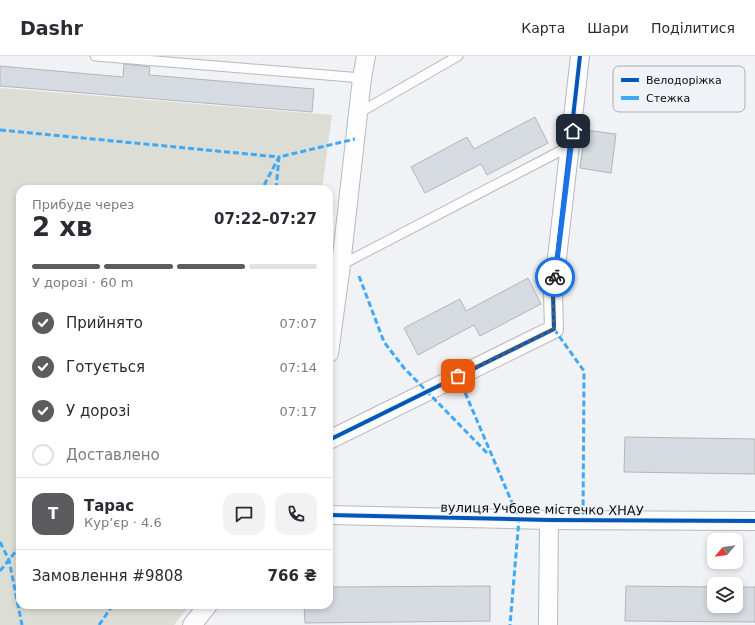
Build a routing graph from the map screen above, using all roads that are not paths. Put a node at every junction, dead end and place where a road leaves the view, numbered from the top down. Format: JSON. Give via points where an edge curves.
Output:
{"nodes":[{"id":1,"x":95,"y":56,"type":"edge"},
{"id":2,"x":366,"y":56,"type":"edge"},
{"id":3,"x":458,"y":56,"type":"edge"},
{"id":4,"x":580,"y":56,"type":"edge"},
{"id":5,"x":362,"y":78,"type":"junction"},
{"id":6,"x":358,"y":114,"type":"junction"},
{"id":7,"x":571,"y":146,"type":"junction"},
{"id":8,"x":342,"y":264,"type":"junction"},
{"id":9,"x":333,"y":326,"type":"edge"},
{"id":10,"x":333,"y":438,"type":"edge"},
{"id":11,"x":333,"y":515,"type":"edge"},
{"id":12,"x":549,"y":520,"type":"junction"},
{"id":13,"x":755,"y":521,"type":"edge"},
{"id":14,"x":205,"y":609,"type":"edge"},
{"id":15,"x":192,"y":625,"type":"edge"},
{"id":16,"x":548,"y":625,"type":"edge"}],
"edges":[{"from":1,"to":5,"type":"lane"},
{"from":2,"to":5,"type":"street"},
{"from":3,"to":6,"type":"lane"},
{"from":4,"to":7,"type":"street"},
{"from":5,"to":6,"type":"street"},
{"from":6,"to":8,"type":"street"},
{"from":7,"to":8,"type":"lane"},
{"from":7,"to":10,"type":"street","via":[[553,293],[554,329]]},
{"from":8,"to":9,"type":"street"},
{"from":11,"to":12,"type":"street","name":"вулиця Учбове містечко ХНАУ"},
{"from":12,"to":13,"type":"street","name":"вулиця Учбове містечко ХНАУ"},
{"from":12,"to":16,"type":"street"},
{"from":14,"to":15,"type":"street"}]}
